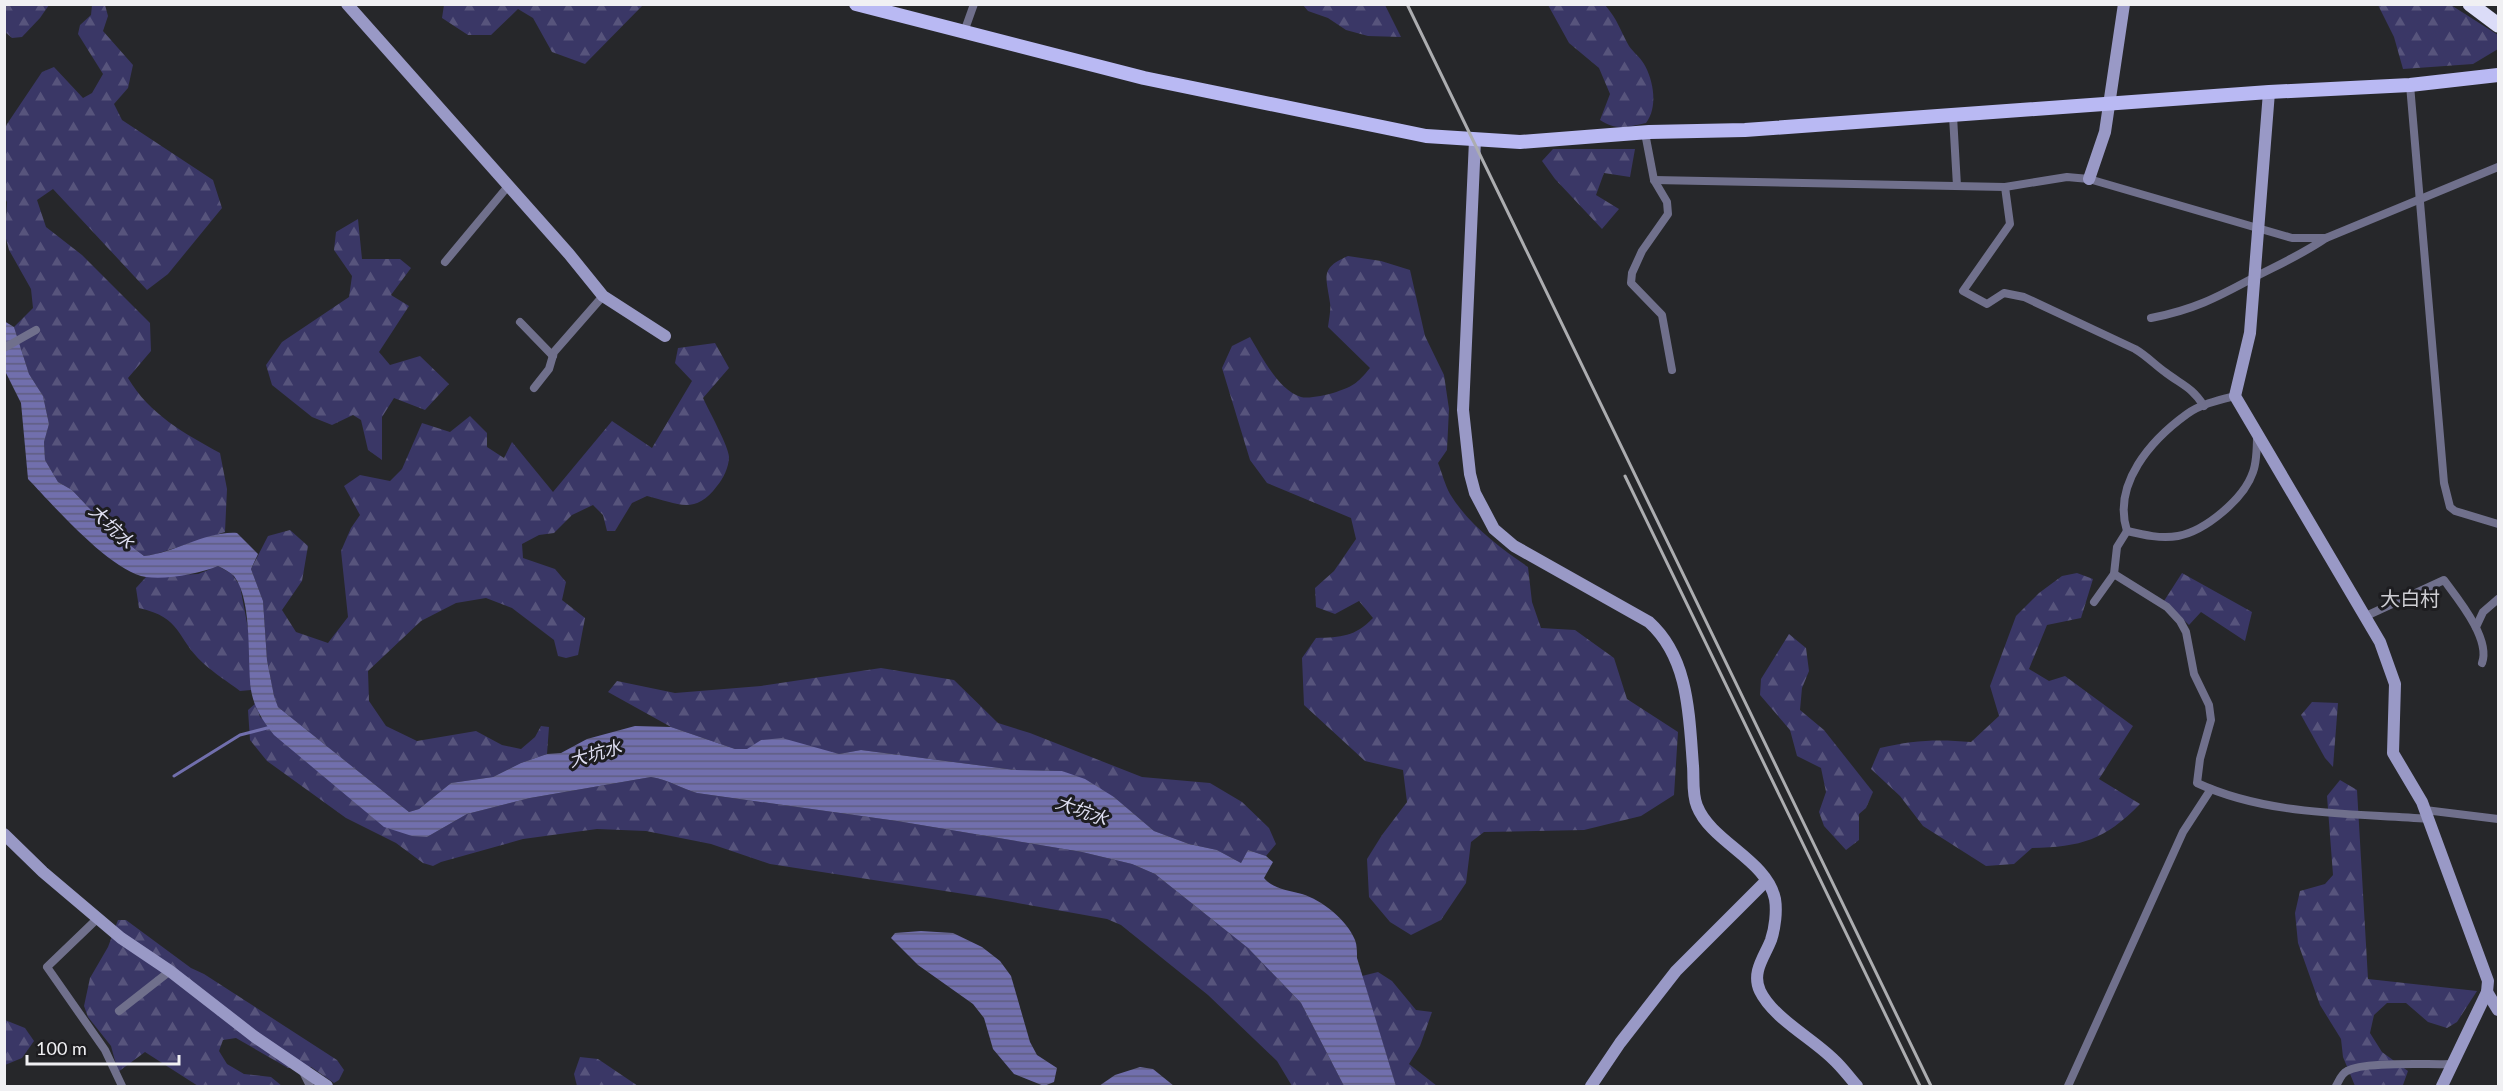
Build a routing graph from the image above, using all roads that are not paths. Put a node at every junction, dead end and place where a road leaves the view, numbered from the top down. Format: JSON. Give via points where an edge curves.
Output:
{"nodes":[{"id":1,"x":347,"y":4,"type":"edge"},
{"id":2,"x":856,"y":4,"type":"edge"},
{"id":3,"x":974,"y":4,"type":"edge"},
{"id":4,"x":2124,"y":4,"type":"edge"},
{"id":5,"x":2470,"y":4,"type":"edge"},
{"id":6,"x":2499,"y":25,"type":"edge"},
{"id":7,"x":964,"y":32,"type":"junction"},
{"id":8,"x":2499,"y":75,"type":"edge"},
{"id":9,"x":2410,"y":85,"type":"junction"},
{"id":10,"x":2269,"y":92,"type":"junction"},
{"id":11,"x":2108,"y":104,"type":"junction"},
{"id":12,"x":1953,"y":116,"type":"junction"},
{"id":13,"x":1645,"y":133,"type":"junction"},
{"id":14,"x":1474,"y":140,"type":"junction"},
{"id":15,"x":2499,"y":167,"type":"edge"},
{"id":16,"x":2089,"y":179,"type":"junction"},
{"id":17,"x":1654,"y":180,"type":"junction"},
{"id":18,"x":509,"y":185,"type":"junction"},
{"id":19,"x":1957,"y":186,"type":"junction"},
{"id":20,"x":2005,"y":187,"type":"junction"},
{"id":21,"x":2418,"y":199,"type":"junction"},
{"id":22,"x":2259,"y":227,"type":"junction"},
{"id":23,"x":2326,"y":238,"type":"junction"},
{"id":24,"x":445,"y":262,"type":"dead end"},
{"id":25,"x":2254,"y":278,"type":"junction"},
{"id":26,"x":603,"y":296,"type":"junction"},
{"id":27,"x":2151,"y":318,"type":"dead end"},
{"id":28,"x":520,"y":322,"type":"dead end"},
{"id":29,"x":36,"y":330,"type":"dead end"},
{"id":30,"x":665,"y":336,"type":"dead end"},
{"id":31,"x":4,"y":348,"type":"edge"},
{"id":32,"x":553,"y":356,"type":"junction"},
{"id":33,"x":1672,"y":370,"type":"dead end"},
{"id":34,"x":534,"y":388,"type":"dead end"},
{"id":35,"x":2235,"y":396,"type":"junction"},
{"id":36,"x":2204,"y":406,"type":"junction"},
{"id":37,"x":2258,"y":431,"type":"junction"},
{"id":38,"x":2499,"y":524,"type":"edge"},
{"id":39,"x":2127,"y":531,"type":"junction"},
{"id":40,"x":2114,"y":574,"type":"junction"},
{"id":41,"x":2499,"y":599,"type":"edge"},
{"id":42,"x":2094,"y":602,"type":"dead end"},
{"id":43,"x":2366,"y":616,"type":"junction"},
{"id":44,"x":2476,"y":627,"type":"junction"},
{"id":45,"x":2482,"y":663,"type":"dead end"},
{"id":46,"x":2211,"y":789,"type":"junction"},
{"id":47,"x":2427,"y":815,"type":"junction"},
{"id":48,"x":2499,"y":819,"type":"edge"},
{"id":49,"x":4,"y":834,"type":"edge"},
{"id":50,"x":1766,"y":881,"type":"junction"},
{"id":51,"x":98,"y":918,"type":"junction"},
{"id":52,"x":171,"y":971,"type":"junction"},
{"id":53,"x":2487,"y":992,"type":"junction"},
{"id":54,"x":2499,"y":1010,"type":"edge"},
{"id":55,"x":119,"y":1011,"type":"dead end"},
{"id":56,"x":2452,"y":1064,"type":"junction"},
{"id":57,"x":300,"y":1067,"type":"junction"},
{"id":58,"x":123,"y":1086,"type":"edge"},
{"id":59,"x":310,"y":1086,"type":"edge"},
{"id":60,"x":327,"y":1086,"type":"edge"},
{"id":61,"x":1592,"y":1086,"type":"edge"},
{"id":62,"x":1857,"y":1086,"type":"edge"},
{"id":63,"x":2068,"y":1086,"type":"edge"},
{"id":64,"x":2336,"y":1086,"type":"edge"},
{"id":65,"x":2442,"y":1086,"type":"edge"}],
"edges":[{"from":1,"to":18,"type":"street"},
{"from":2,"to":7,"type":"main road"},
{"from":3,"to":7,"type":"street"},
{"from":4,"to":11,"type":"street"},
{"from":5,"to":6,"type":"highway"},
{"from":7,"to":14,"type":"main road","via":[[1144,78],[1426,136]]},
{"from":8,"to":9,"type":"main road"},
{"from":9,"to":10,"type":"main road"},
{"from":9,"to":21,"type":"street"},
{"from":10,"to":11,"type":"main road"},
{"from":10,"to":22,"type":"street"},
{"from":11,"to":12,"type":"main road"},
{"from":11,"to":16,"type":"street","via":[[2105,132]]},
{"from":12,"to":13,"type":"main road"},
{"from":12,"to":19,"type":"street"},
{"from":13,"to":14,"type":"main road","via":[[1520,142]]},
{"from":13,"to":17,"type":"street"},
{"from":14,"to":50,"type":"street","via":[[1463,410],[1475,493],[1494,529],[1514,546],[1649,622],[1662,634],[1675,657],[1687,701],[1697,805],[1707,825],[1740,852]]},
{"from":15,"to":21,"type":"street"},
{"from":16,"to":20,"type":"street","via":[[2067,177]]},
{"from":16,"to":22,"type":"street"},
{"from":17,"to":19,"type":"street"},
{"from":17,"to":33,"type":"street","via":[[1667,202],[1668,214],[1642,251],[1631,283],[1662,315]]},
{"from":18,"to":24,"type":"street"},
{"from":18,"to":26,"type":"street"},
{"from":19,"to":20,"type":"street"},
{"from":20,"to":36,"type":"street","via":[[2010,224],[1963,291],[1988,304],[2004,293],[2024,297],[2135,349],[2195,391]]},
{"from":21,"to":23,"type":"street"},
{"from":21,"to":38,"type":"street","via":[[2442,464],[2450,507]]},
{"from":22,"to":23,"type":"street","via":[[2292,238]]},
{"from":22,"to":25,"type":"street"},
{"from":23,"to":25,"type":"street"},
{"from":25,"to":27,"type":"street","via":[[2183,312]]},
{"from":25,"to":35,"type":"street","via":[[2250,333]]},
{"from":26,"to":30,"type":"street"},
{"from":26,"to":32,"type":"street"},
{"from":28,"to":32,"type":"street"},
{"from":29,"to":31,"type":"street"},
{"from":32,"to":34,"type":"street","via":[[549,369]]},
{"from":35,"to":36,"type":"street"},
{"from":35,"to":37,"type":"street"},
{"from":36,"to":39,"type":"street","via":[[2188,413],[2163,436],[2132,474],[2123,506]]},
{"from":37,"to":39,"type":"street","via":[[2253,471],[2244,489],[2208,524],[2176,537]]},
{"from":37,"to":43,"type":"street"},
{"from":39,"to":40,"type":"street","via":[[2118,547]]},
{"from":40,"to":42,"type":"street"},
{"from":40,"to":46,"type":"street","via":[[2167,607],[2186,632],[2194,674],[2209,705],[2211,720],[2197,783]]},
{"from":41,"to":44,"type":"street","via":[[2483,612]]},
{"from":43,"to":44,"type":"street","via":[[2444,580]]},
{"from":43,"to":47,"type":"street","via":[[2395,684],[2393,753]]},
{"from":44,"to":45,"type":"street","via":[[2485,656]]},
{"from":46,"to":47,"type":"street","via":[[2299,810]]},
{"from":46,"to":63,"type":"street","via":[[2183,832]]},
{"from":47,"to":48,"type":"street"},
{"from":47,"to":53,"type":"street","via":[[2488,981]]},
{"from":49,"to":51,"type":"street"},
{"from":50,"to":61,"type":"street","via":[[1676,971]]},
{"from":50,"to":62,"type":"street","via":[[1776,912],[1772,939],[1758,970],[1759,990],[1775,1010],[1834,1059]]},
{"from":51,"to":52,"type":"street"},
{"from":51,"to":58,"type":"street","via":[[47,967],[105,1050]]},
{"from":52,"to":55,"type":"street"},
{"from":52,"to":57,"type":"street"},
{"from":53,"to":54,"type":"street"},
{"from":53,"to":56,"type":"street"},
{"from":56,"to":64,"type":"street","via":[[2364,1066],[2349,1069]]},
{"from":56,"to":65,"type":"street"},
{"from":57,"to":59,"type":"street"},
{"from":57,"to":60,"type":"street"}]}
